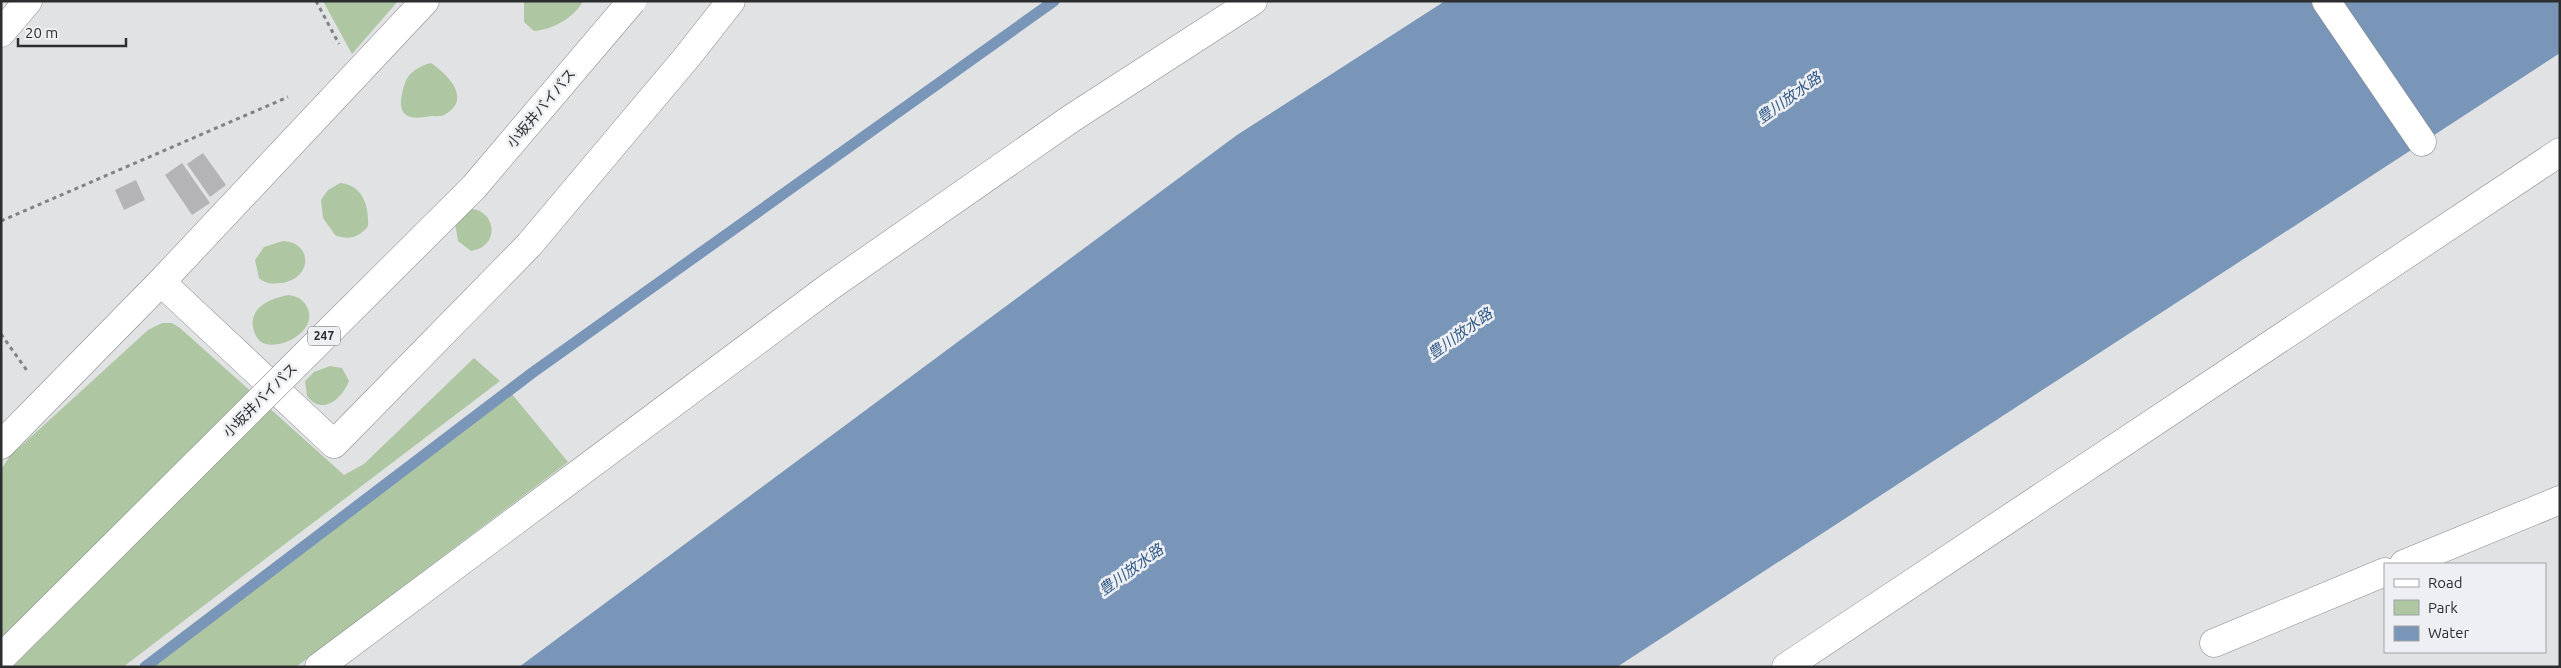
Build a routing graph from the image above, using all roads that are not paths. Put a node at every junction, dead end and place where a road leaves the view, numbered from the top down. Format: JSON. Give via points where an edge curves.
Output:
{"nodes":[{"id":1,"x":28,"y":1,"type":"edge"},
{"id":2,"x":425,"y":1,"type":"edge"},
{"id":3,"x":632,"y":1,"type":"edge"},
{"id":4,"x":731,"y":1,"type":"edge"},
{"id":5,"x":1253,"y":1,"type":"edge"},
{"id":6,"x":2326,"y":1,"type":"edge"},
{"id":7,"x":1,"y":33,"type":"edge"},
{"id":8,"x":2422,"y":142,"type":"dead end"},
{"id":9,"x":2560,"y":152,"type":"edge"},
{"id":10,"x":161,"y":282,"type":"junction"},
{"id":11,"x":1,"y":445,"type":"edge"},
{"id":12,"x":2560,"y":500,"type":"edge"},
{"id":13,"x":2406,"y":563,"type":"edge"},
{"id":14,"x":2384,"y":572,"type":"edge"},
{"id":15,"x":2214,"y":643,"type":"dead end"},
{"id":16,"x":1,"y":658,"type":"edge"},
{"id":17,"x":318,"y":667,"type":"edge"},
{"id":18,"x":1786,"y":667,"type":"edge"}],
"edges":[{"from":1,"to":7,"type":"main road"},
{"from":2,"to":10,"type":"main road"},
{"from":3,"to":16,"type":"main road","name":"小坂井バイパス","number":"247","bridge":true,"via":[[474,187]]},
{"from":4,"to":10,"type":"main road","via":[[688,57],[529,245],[334,444]]},
{"from":5,"to":17,"type":"main road","via":[[1072,118],[829,287]]},
{"from":6,"to":8,"type":"main road"},
{"from":9,"to":18,"type":"main road"},
{"from":10,"to":11,"type":"main road"},
{"from":12,"to":13,"type":"main road"},
{"from":14,"to":15,"type":"main road"}]}
